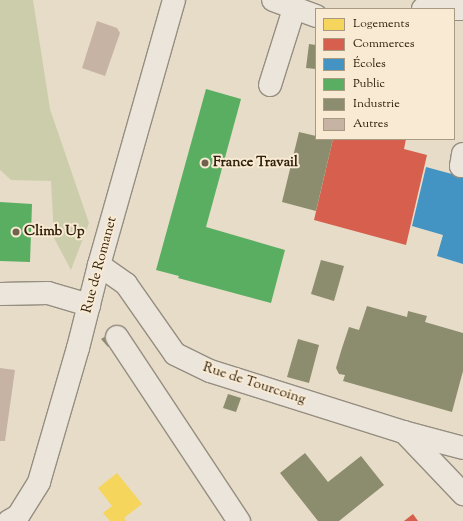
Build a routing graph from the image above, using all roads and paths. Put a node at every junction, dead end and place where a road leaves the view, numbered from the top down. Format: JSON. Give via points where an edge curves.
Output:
{"nodes":[{"id":1,"x":174,"y":0,"type":"edge"},
{"id":2,"x":273,"y":0,"type":"edge"},
{"id":3,"x":432,"y":0,"type":"edge"},
{"id":4,"x":424,"y":8,"type":"edge"},
{"id":5,"x":294,"y":9,"type":"junction"},
{"id":6,"x":315,"y":16,"type":"edge"},
{"id":7,"x":270,"y":85,"type":"dead end"},
{"id":8,"x":463,"y":154,"type":"edge"},
{"id":9,"x":463,"y":166,"type":"edge"},
{"id":10,"x":99,"y":265,"type":"junction"},
{"id":11,"x":0,"y":294,"type":"edge"},
{"id":12,"x":89,"y":305,"type":"junction"},
{"id":13,"x":117,"y":337,"type":"dead end"},
{"id":14,"x":403,"y":432,"type":"junction"},
{"id":15,"x":463,"y":448,"type":"edge"},
{"id":16,"x":463,"y":494,"type":"edge"},
{"id":17,"x":9,"y":521,"type":"edge"},
{"id":18,"x":239,"y":521,"type":"edge"}],
"edges":[{"from":1,"to":10,"type":"street","name":"Rue de Romanet"},
{"from":2,"to":5,"type":"street"},
{"from":3,"to":4,"type":"street"},
{"from":5,"to":6,"type":"street"},
{"from":5,"to":7,"type":"street"},
{"from":8,"to":9,"type":"street"},
{"from":10,"to":12,"type":"street","name":"Rue de Romanet"},
{"from":10,"to":14,"type":"street","name":"Rue de Tourcoing","via":[[126,284],[175,354],[210,371]]},
{"from":11,"to":12,"type":"street","via":[[48,293]]},
{"from":12,"to":17,"type":"street","name":"Rue de Romanet","via":[[39,482],[18,516]]},
{"from":13,"to":18,"type":"street"},
{"from":14,"to":15,"type":"street","name":"Rue de Tourcoing"},
{"from":14,"to":16,"type":"street","name":"Rue de Tourcoing"}]}
